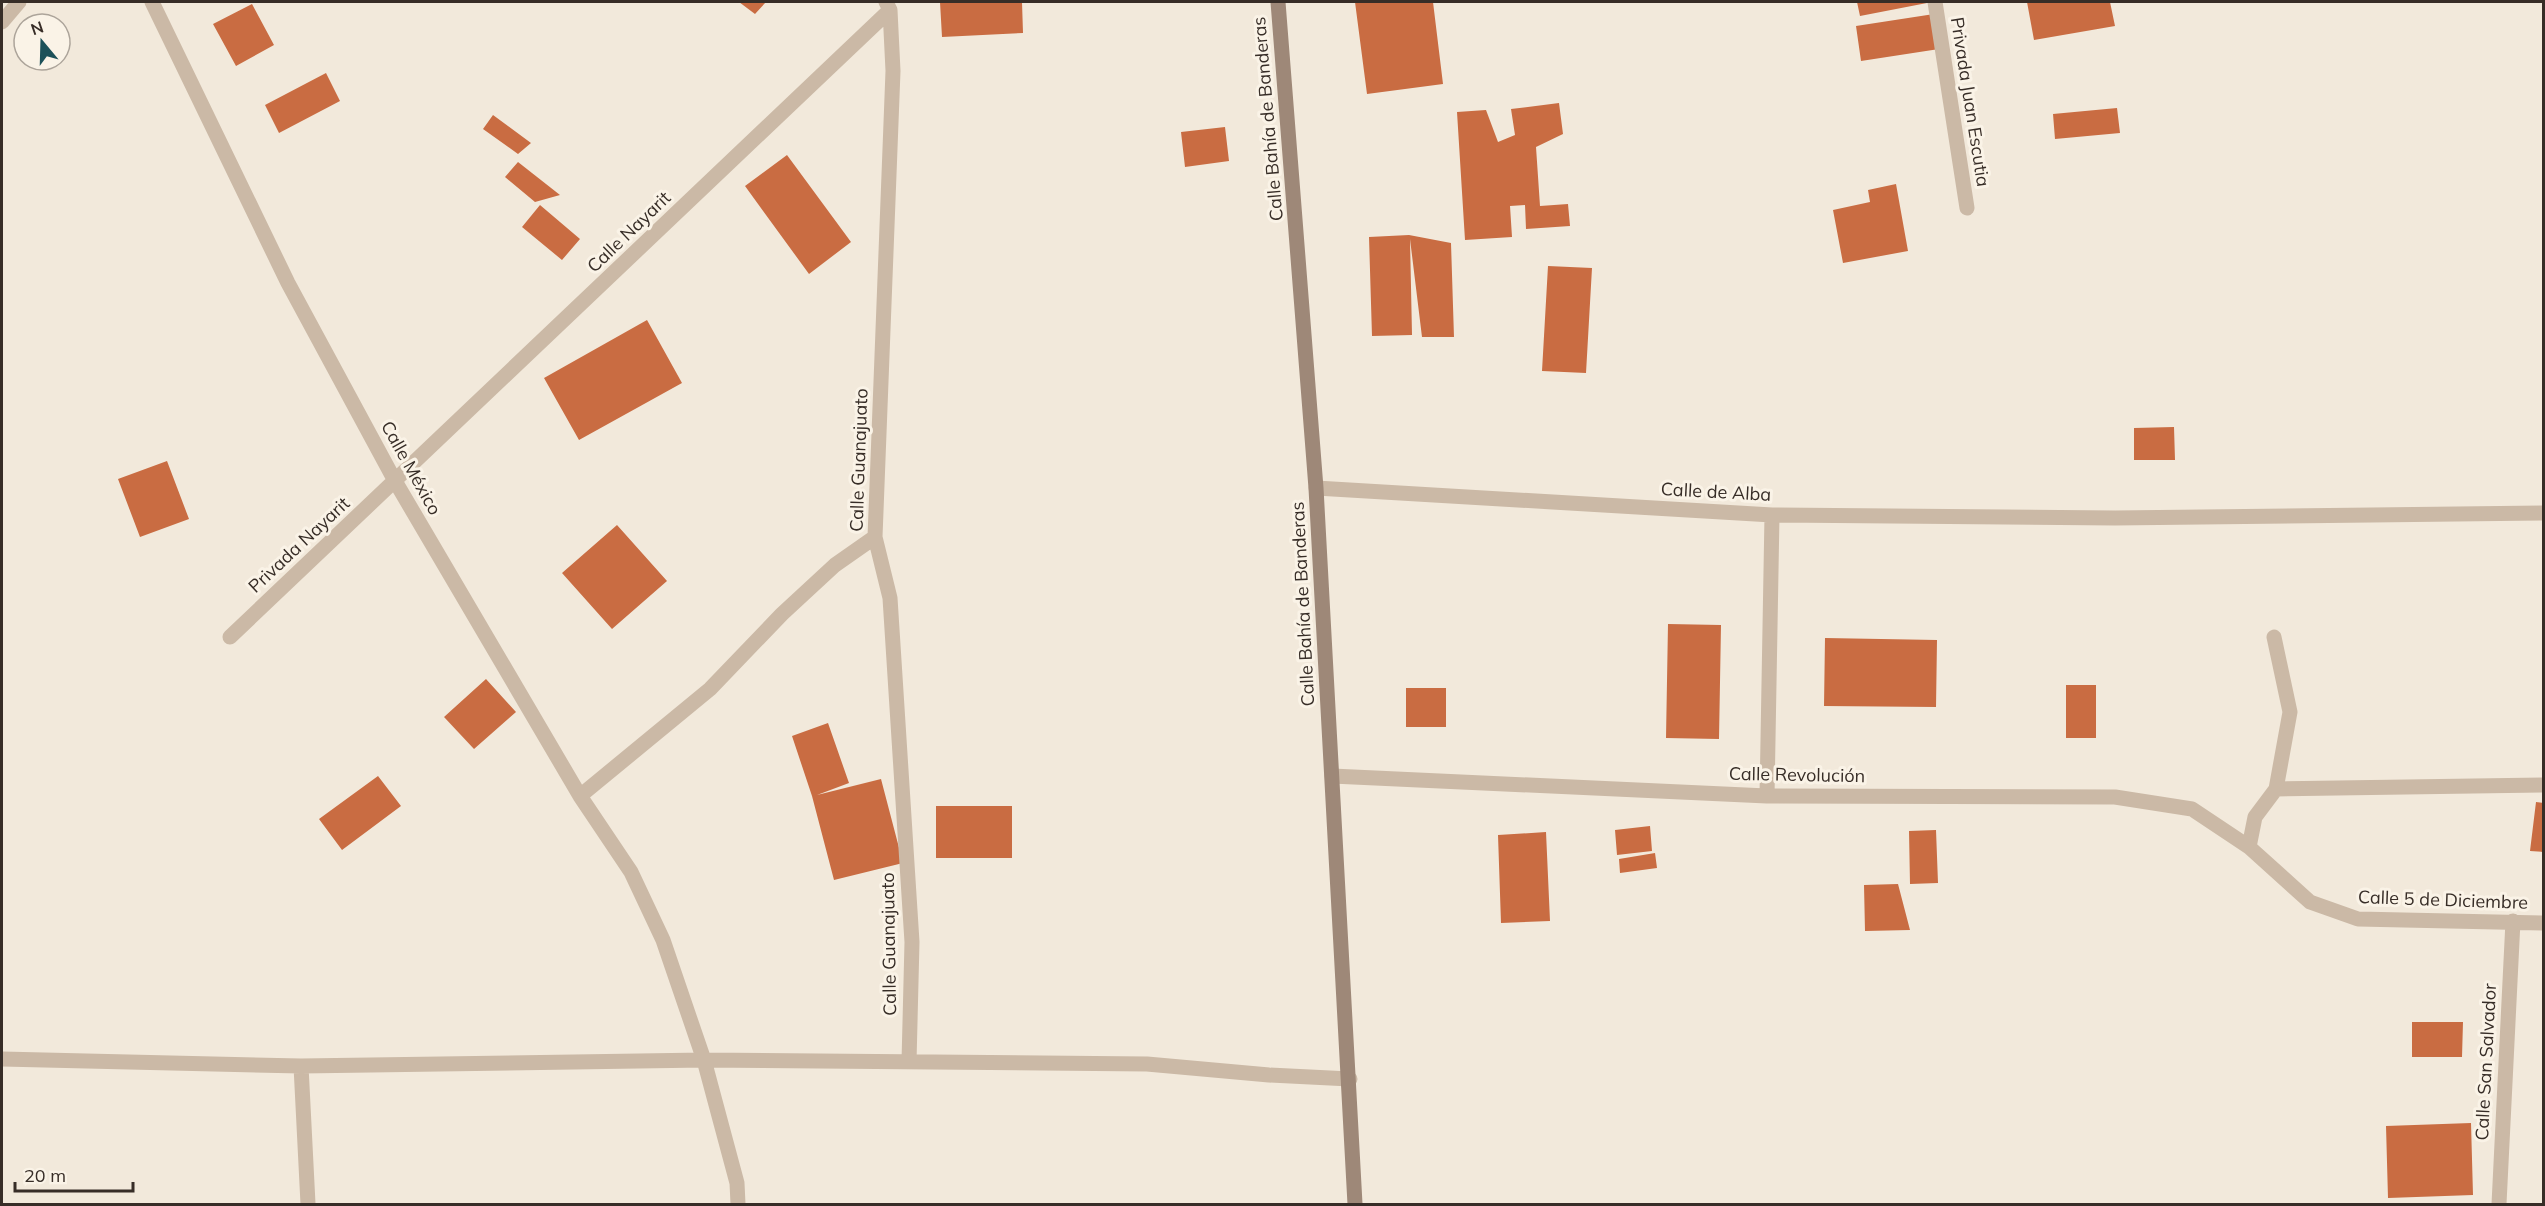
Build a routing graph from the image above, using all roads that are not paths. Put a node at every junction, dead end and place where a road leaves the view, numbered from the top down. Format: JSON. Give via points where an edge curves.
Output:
{"nodes":[{"id":1,"x":19,"y":2,"type":"edge"},
{"id":2,"x":152,"y":2,"type":"edge"},
{"id":3,"x":1278,"y":2,"type":"edge"},
{"id":4,"x":1935,"y":2,"type":"edge"},
{"id":5,"x":888,"y":6,"type":"edge"},
{"id":6,"x":2,"y":22,"type":"edge"},
{"id":7,"x":1967,"y":208,"type":"dead end"},
{"id":8,"x":395,"y":481,"type":"junction"},
{"id":9,"x":1316,"y":488,"type":"junction"},
{"id":10,"x":2544,"y":513,"type":"edge"},
{"id":11,"x":1772,"y":515,"type":"junction"},
{"id":12,"x":875,"y":537,"type":"junction"},
{"id":13,"x":230,"y":637,"type":"dead end"},
{"id":14,"x":2274,"y":637,"type":"dead end"},
{"id":15,"x":1332,"y":776,"type":"junction"},
{"id":16,"x":2544,"y":785,"type":"edge"},
{"id":17,"x":2276,"y":789,"type":"junction"},
{"id":18,"x":580,"y":796,"type":"junction"},
{"id":19,"x":1767,"y":796,"type":"junction"},
{"id":20,"x":2249,"y":847,"type":"junction"},
{"id":21,"x":2513,"y":921,"type":"junction"},
{"id":22,"x":2544,"y":923,"type":"edge"},
{"id":23,"x":2,"y":1059,"type":"edge"},
{"id":24,"x":704,"y":1060,"type":"junction"},
{"id":25,"x":909,"y":1062,"type":"junction"},
{"id":26,"x":301,"y":1066,"type":"junction"},
{"id":27,"x":1350,"y":1079,"type":"junction"},
{"id":28,"x":308,"y":1204,"type":"edge"},
{"id":29,"x":738,"y":1204,"type":"edge"},
{"id":30,"x":1355,"y":1204,"type":"edge"},
{"id":31,"x":2499,"y":1204,"type":"edge"}],
"edges":[{"from":1,"to":6,"type":"street"},
{"from":2,"to":8,"type":"street","name":"Calle México","via":[[288,282]]},
{"from":3,"to":9,"type":"street","name":"Calle Bahía de Banderas"},
{"from":4,"to":7,"type":"street","name":"Privada Juan Escutia"},
{"from":5,"to":8,"type":"street","name":"Calle Nayarit"},
{"from":5,"to":12,"type":"street","name":"Calle Guanajuato","via":[[893,71]]},
{"from":8,"to":13,"type":"street","name":"Privada Nayarit"},
{"from":8,"to":18,"type":"street","name":"Calle México"},
{"from":9,"to":11,"type":"street","name":"Calle de Alba"},
{"from":9,"to":15,"type":"street","name":"Calle Bahía de Banderas"},
{"from":10,"to":11,"type":"street","name":"Calle de Alba","via":[[2115,518]]},
{"from":11,"to":19,"type":"street"},
{"from":12,"to":18,"type":"street","via":[[835,565],[710,689]]},
{"from":12,"to":25,"type":"street","name":"Calle Guanajuato","via":[[890,598],[912,942]]},
{"from":14,"to":17,"type":"street","via":[[2290,712]]},
{"from":15,"to":19,"type":"street","name":"Calle Revolución"},
{"from":15,"to":27,"type":"street","name":"Calle Bahía de Banderas"},
{"from":16,"to":17,"type":"street"},
{"from":17,"to":20,"type":"street","via":[[2255,817]]},
{"from":18,"to":24,"type":"street","name":"Calle México","via":[[631,872],[663,940]]},
{"from":19,"to":20,"type":"street","name":"Calle Revolución","via":[[2115,797],[2192,809]]},
{"from":20,"to":21,"type":"street","name":"Calle 5 de Diciembre","via":[[2310,902],[2358,920]]},
{"from":21,"to":22,"type":"street","name":"Calle 5 de Diciembre"},
{"from":21,"to":31,"type":"street","name":"Calle San Salvador"},
{"from":23,"to":26,"type":"street"},
{"from":24,"to":25,"type":"street"},
{"from":24,"to":26,"type":"street"},
{"from":24,"to":29,"type":"street","name":"Calle México"},
{"from":25,"to":27,"type":"street","via":[[1147,1064]]},
{"from":26,"to":28,"type":"street"},
{"from":27,"to":30,"type":"street","name":"Calle Bahía de Banderas"}]}
